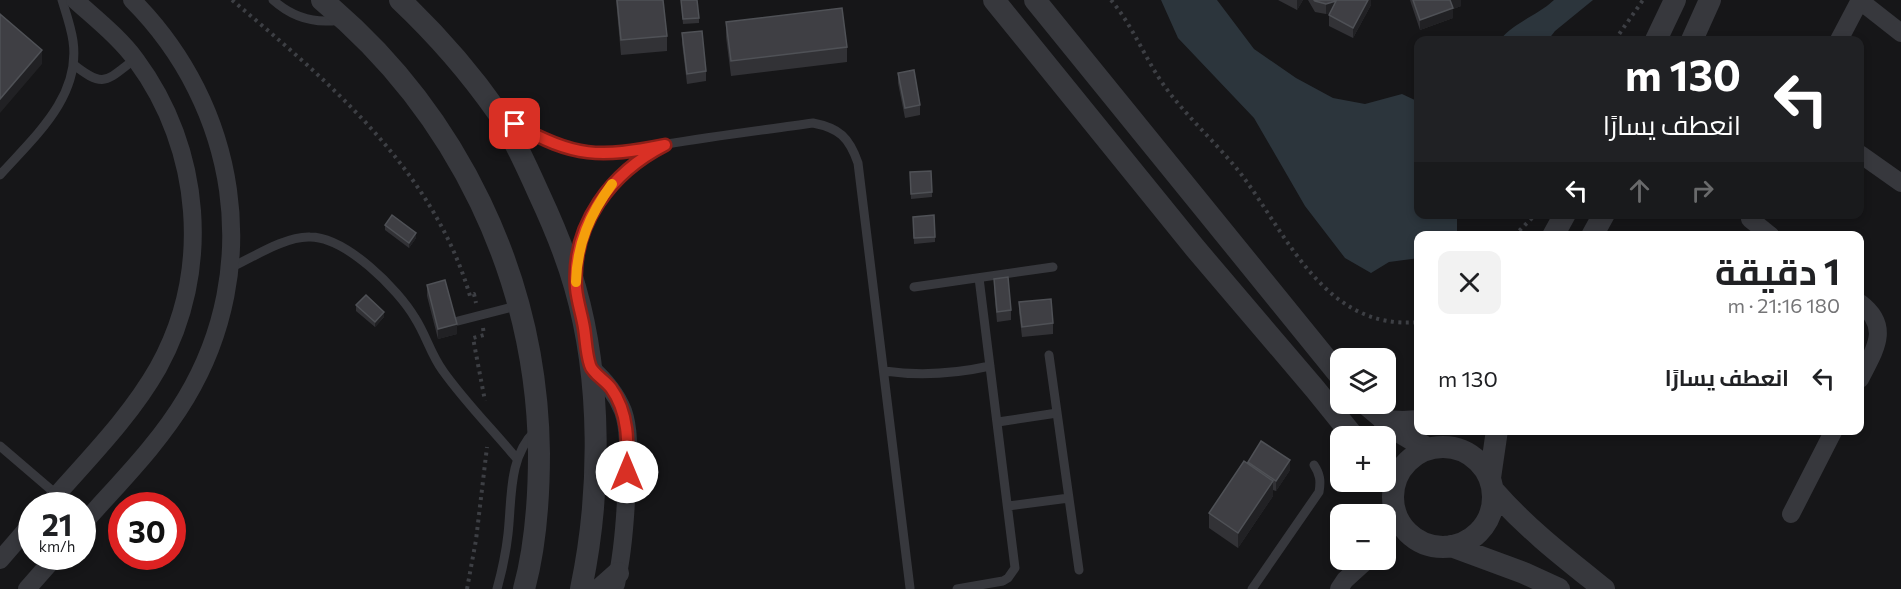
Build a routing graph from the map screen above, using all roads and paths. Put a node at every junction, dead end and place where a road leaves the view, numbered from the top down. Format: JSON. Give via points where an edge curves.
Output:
{"nodes":[{"id":1,"x":62,"y":0,"type":"edge"},
{"id":2,"x":75,"y":0,"type":"edge"},
{"id":3,"x":132,"y":0,"type":"edge"},
{"id":4,"x":232,"y":0,"type":"edge"},
{"id":5,"x":273,"y":0,"type":"edge"},
{"id":6,"x":322,"y":0,"type":"edge"},
{"id":7,"x":994,"y":0,"type":"edge"},
{"id":8,"x":1035,"y":0,"type":"edge"},
{"id":9,"x":1111,"y":0,"type":"edge"},
{"id":10,"x":1643,"y":0,"type":"edge"},
{"id":11,"x":1675,"y":0,"type":"edge"},
{"id":12,"x":1710,"y":0,"type":"edge"},
{"id":13,"x":1860,"y":0,"type":"edge"},
{"id":14,"x":406,"y":3,"type":"edge"},
{"id":15,"x":344,"y":19,"type":"junction"},
{"id":16,"x":1901,"y":33,"type":"edge"},
{"id":17,"x":1618,"y":36,"type":"edge"},
{"id":18,"x":1658,"y":36,"type":"edge"},
{"id":19,"x":1694,"y":36,"type":"edge"},
{"id":20,"x":1841,"y":36,"type":"edge"},
{"id":21,"x":135,"y":58,"type":"junction"},
{"id":22,"x":73,"y":64,"type":"junction"},
{"id":23,"x":498,"y":114,"type":"junction"},
{"id":24,"x":665,"y":145,"type":"junction"},
{"id":25,"x":1864,"y":157,"type":"edge"},
{"id":26,"x":0,"y":176,"type":"edge"},
{"id":27,"x":1901,"y":183,"type":"edge"},
{"id":28,"x":1531,"y":219,"type":"edge"},
{"id":29,"x":1748,"y":223,"type":"edge"},
{"id":30,"x":1519,"y":231,"type":"edge"},
{"id":31,"x":1762,"y":231,"type":"edge"},
{"id":32,"x":1053,"y":267,"type":"dead end"},
{"id":33,"x":230,"y":268,"type":"junction"},
{"id":34,"x":979,"y":278,"type":"junction"},
{"id":35,"x":914,"y":287,"type":"dead end"},
{"id":36,"x":576,"y":288,"type":"junction"},
{"id":37,"x":519,"y":305,"type":"junction"},
{"id":38,"x":1864,"y":306,"type":"edge"},
{"id":39,"x":480,"y":315,"type":"junction"},
{"id":40,"x":458,"y":321,"type":"edge"},
{"id":41,"x":1414,"y":322,"type":"edge"},
{"id":42,"x":1049,"y":355,"type":"dead end"},
{"id":43,"x":1330,"y":362,"type":"edge"},
{"id":44,"x":990,"y":366,"type":"junction"},
{"id":45,"x":590,"y":367,"type":"junction"},
{"id":46,"x":884,"y":371,"type":"junction"},
{"id":47,"x":1864,"y":371,"type":"edge"},
{"id":48,"x":1058,"y":413,"type":"junction"},
{"id":49,"x":1377,"y":414,"type":"edge"},
{"id":50,"x":1384,"y":421,"type":"junction"},
{"id":51,"x":1414,"y":421,"type":"edge"},
{"id":52,"x":998,"y":422,"type":"junction"},
{"id":53,"x":487,"y":423,"type":"junction"},
{"id":54,"x":1345,"y":426,"type":"edge"},
{"id":55,"x":538,"y":428,"type":"junction"},
{"id":56,"x":1414,"y":432,"type":"edge"},
{"id":57,"x":1421,"y":435,"type":"edge"},
{"id":58,"x":1496,"y":435,"type":"edge"},
{"id":59,"x":1829,"y":435,"type":"edge"},
{"id":60,"x":1440,"y":442,"type":"edge"},
{"id":61,"x":0,"y":446,"type":"edge"},
{"id":62,"x":517,"y":459,"type":"junction"},
{"id":63,"x":1314,"y":465,"type":"dead end"},
{"id":64,"x":1491,"y":484,"type":"junction"},
{"id":65,"x":44,"y":492,"type":"edge"},
{"id":66,"x":59,"y":492,"type":"edge"},
{"id":67,"x":1069,"y":498,"type":"junction"},
{"id":68,"x":1394,"y":504,"type":"edge"},
{"id":69,"x":1008,"y":506,"type":"junction"},
{"id":70,"x":96,"y":509,"type":"edge"},
{"id":71,"x":1791,"y":514,"type":"dead end"},
{"id":72,"x":1396,"y":520,"type":"edge"},
{"id":73,"x":18,"y":539,"type":"edge"},
{"id":74,"x":1451,"y":546,"type":"junction"},
{"id":75,"x":0,"y":560,"type":"edge"},
{"id":76,"x":44,"y":570,"type":"edge"},
{"id":77,"x":1079,"y":570,"type":"dead end"},
{"id":78,"x":1356,"y":570,"type":"edge"},
{"id":79,"x":617,"y":581,"type":"edge"},
{"id":80,"x":910,"y":588,"type":"edge"},
{"id":81,"x":27,"y":589,"type":"edge"},
{"id":82,"x":467,"y":589,"type":"edge"},
{"id":83,"x":497,"y":589,"type":"edge"},
{"id":84,"x":524,"y":589,"type":"edge"},
{"id":85,"x":581,"y":589,"type":"edge"},
{"id":86,"x":600,"y":589,"type":"edge"},
{"id":87,"x":957,"y":589,"type":"edge"},
{"id":88,"x":1252,"y":589,"type":"edge"},
{"id":89,"x":1339,"y":589,"type":"edge"},
{"id":90,"x":1559,"y":589,"type":"edge"},
{"id":91,"x":1604,"y":589,"type":"edge"}],
"edges":[{"from":1,"to":22,"type":"lane","via":[[73,41]]},
{"from":2,"to":21,"type":"street"},
{"from":3,"to":33,"type":"street","via":[[176,51],[214,128],[230,202]]},
{"from":4,"to":39,"type":"path","via":[[327,82],[403,168],[443,228]]},
{"from":5,"to":15,"type":"lane","via":[[305,19]]},
{"from":6,"to":15,"type":"street"},
{"from":7,"to":54,"type":"street"},
{"from":8,"to":43,"type":"street"},
{"from":9,"to":41,"type":"path","via":[[1160,80],[1236,169],[1314,277],[1356,311],[1376,319]]},
{"from":10,"to":17,"type":"path"},
{"from":11,"to":18,"type":"street"},
{"from":12,"to":19,"type":"street"},
{"from":13,"to":16,"type":"street"},
{"from":13,"to":20,"type":"street"},
{"from":14,"to":23,"type":"street"},
{"from":15,"to":37,"type":"street","via":[[381,55],[444,136],[493,227]]},
{"from":21,"to":22,"type":"lane","via":[[112,76],[99,80]]},
{"from":21,"to":66,"type":"street","via":[[163,103],[183,154],[194,237],[187,292],[180,319],[157,369],[125,415]]},
{"from":22,"to":26,"type":"lane","via":[[63,99]]},
{"from":23,"to":24,"type":"lane","via":[[549,142],[585,153],[623,153]]},
{"from":23,"to":36,"type":"street","via":[[542,199]]},
{"from":24,"to":36,"type":"lane","via":[[627,168],[596,207],[581,243]]},
{"from":24,"to":46,"type":"lane","via":[[813,123],[843,135],[853,147],[858,163]]},
{"from":25,"to":27,"type":"street"},
{"from":28,"to":30,"type":"path"},
{"from":29,"to":31,"type":"street"},
{"from":32,"to":34,"type":"lane"},
{"from":33,"to":53,"type":"lane","via":[[295,238],[317,237],[338,243],[400,296],[442,370]]},
{"from":33,"to":70,"type":"street","via":[[219,323],[186,398]]},
{"from":34,"to":35,"type":"lane"},
{"from":34,"to":44,"type":"lane"},
{"from":36,"to":45,"type":"street"},
{"from":37,"to":39,"type":"lane"},
{"from":37,"to":55,"type":"street","via":[[534,376]]},
{"from":38,"to":47,"type":"street","via":[[1874,318],[1878,335]]},
{"from":39,"to":40,"type":"lane"},
{"from":39,"to":53,"type":"path","via":[[484,335],[474,338]]},
{"from":42,"to":48,"type":"lane"},
{"from":44,"to":46,"type":"lane","via":[[927,375]]},
{"from":44,"to":52,"type":"lane"},
{"from":45,"to":79,"type":"street","via":[[611,388],[627,429],[625,519]]},
{"from":45,"to":85,"type":"street","via":[[594,488]]},
{"from":46,"to":80,"type":"lane"},
{"from":48,"to":52,"type":"lane"},
{"from":48,"to":67,"type":"lane"},
{"from":49,"to":50,"type":"street"},
{"from":50,"to":51,"type":"street"},
{"from":50,"to":56,"type":"street"},
{"from":52,"to":69,"type":"lane"},
{"from":53,"to":62,"type":"lane"},
{"from":53,"to":82,"type":"path","via":[[487,458]]},
{"from":55,"to":62,"type":"lane"},
{"from":55,"to":84,"type":"street","via":[[535,531]]},
{"from":57,"to":60,"type":"street"},
{"from":58,"to":64,"type":"street"},
{"from":59,"to":71,"type":"street"},
{"from":60,"to":64,"type":"street","via":[[1470,454],[1482,465]]},
{"from":60,"to":68,"type":"street","via":[[1413,457],[1401,469]]},
{"from":61,"to":65,"type":"lane"},
{"from":62,"to":83,"type":"lane","via":[[508,538]]},
{"from":63,"to":88,"type":"lane","via":[[1319,473],[1319,492]]},
{"from":64,"to":74,"type":"street","via":[[1493,503],[1484,526],[1469,539]]},
{"from":64,"to":91,"type":"street","via":[[1509,508],[1546,543]]},
{"from":67,"to":69,"type":"lane"},
{"from":67,"to":77,"type":"lane"},
{"from":69,"to":87,"type":"lane","via":[[1015,562],[1012,574],[1002,582]]},
{"from":72,"to":74,"type":"street","via":[[1426,544]]},
{"from":73,"to":75,"type":"street"},
{"from":74,"to":90,"type":"street"},
{"from":76,"to":81,"type":"street"},
{"from":78,"to":89,"type":"street"},
{"from":79,"to":86,"type":"street"}]}
